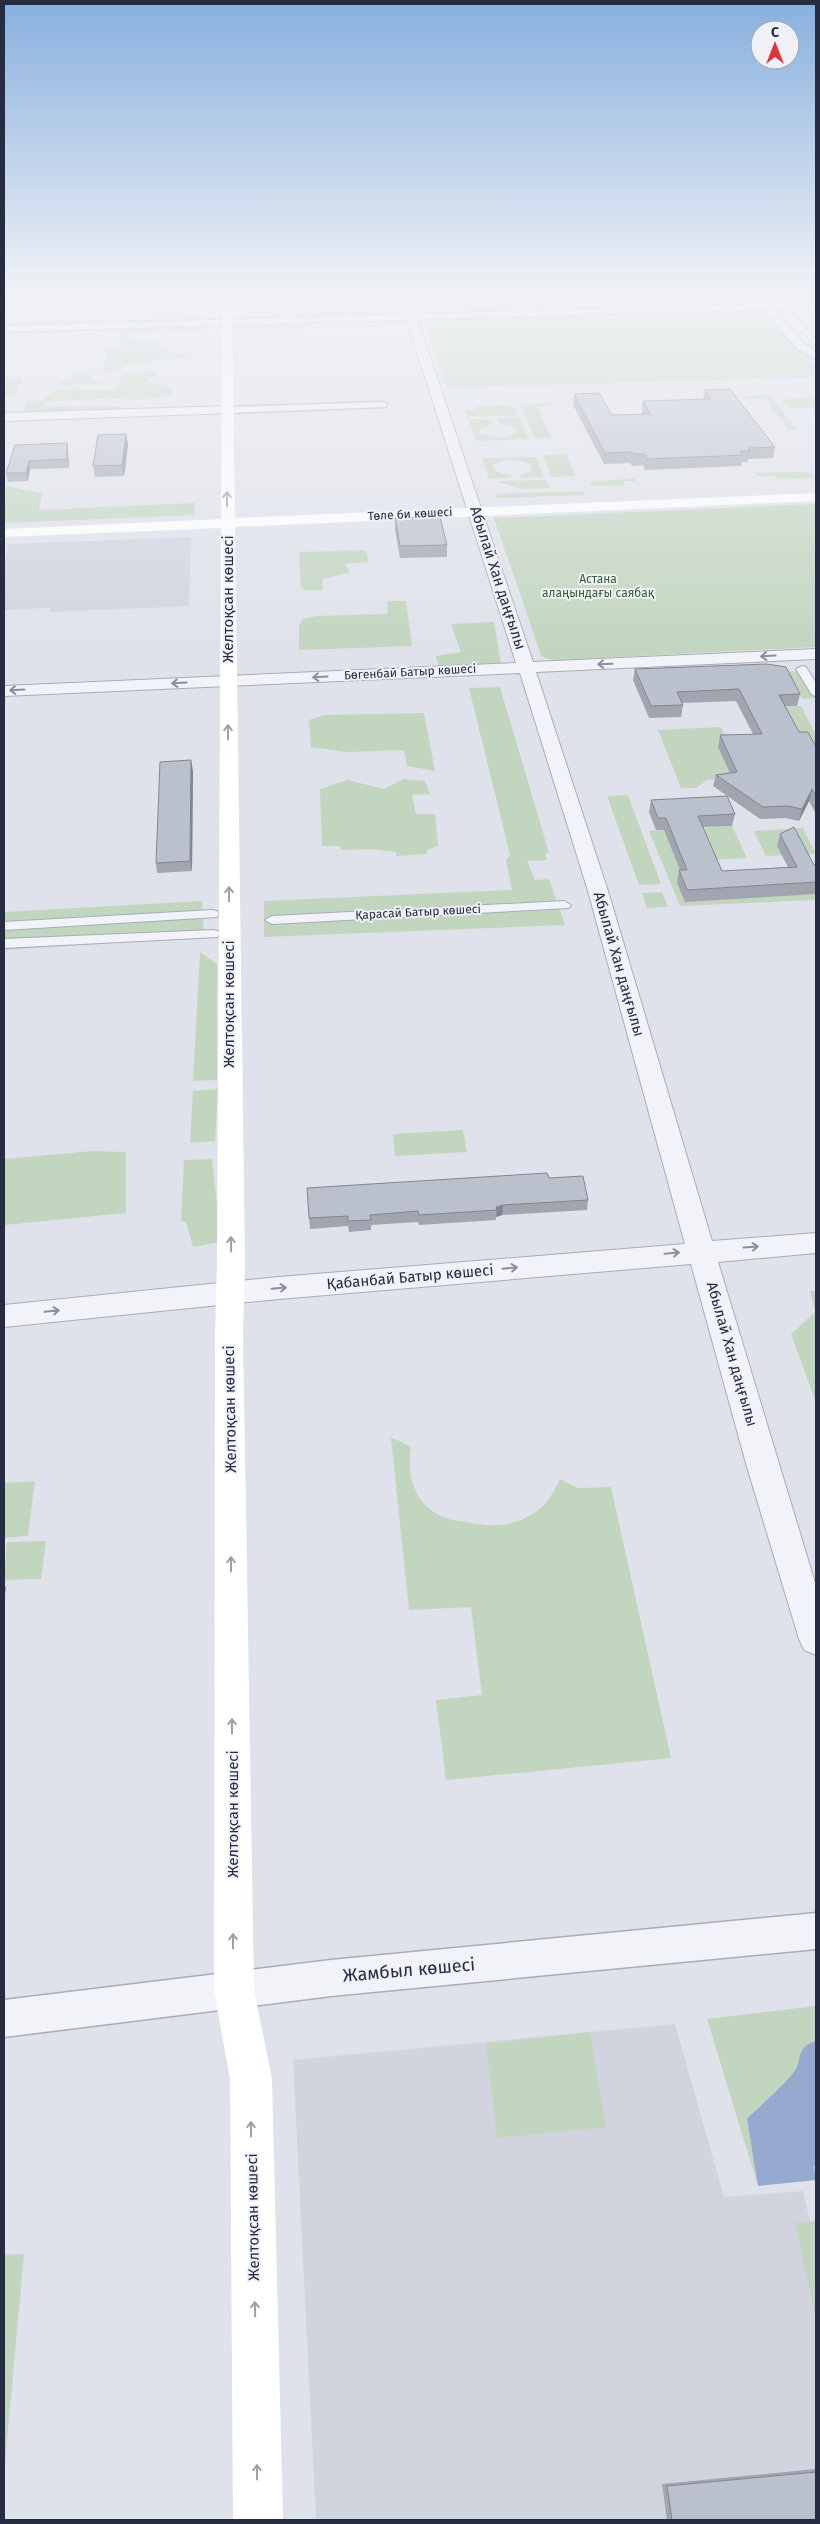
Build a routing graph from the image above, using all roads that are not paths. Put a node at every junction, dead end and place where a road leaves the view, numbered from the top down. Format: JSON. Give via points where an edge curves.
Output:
{"nodes":[{"id":1,"x":138,"y":413,"type":"edge"},
{"id":2,"x":227,"y":413,"type":"edge"},
{"id":3,"x":443,"y":413,"type":"edge"},
{"id":4,"x":4,"y":417,"type":"edge"},
{"id":5,"x":816,"y":497,"type":"edge"},
{"id":6,"x":476,"y":512,"type":"junction"},
{"id":7,"x":228,"y":522,"type":"junction"},
{"id":8,"x":4,"y":533,"type":"edge"},
{"id":9,"x":816,"y":654,"type":"edge"},
{"id":10,"x":526,"y":667,"type":"junction"},
{"id":11,"x":802,"y":669,"type":"dead end"},
{"id":12,"x":228,"y":681,"type":"junction"},
{"id":13,"x":4,"y":691,"type":"edge"},
{"id":14,"x":816,"y":692,"type":"edge"},
{"id":15,"x":564,"y":905,"type":"dead end"},
{"id":16,"x":212,"y":914,"type":"dead end"},
{"id":17,"x":272,"y":920,"type":"dead end"},
{"id":18,"x":4,"y":926,"type":"edge"},
{"id":19,"x":213,"y":934,"type":"dead end"},
{"id":20,"x":4,"y":944,"type":"edge"},
{"id":21,"x":816,"y":1243,"type":"edge"},
{"id":22,"x":703,"y":1251,"type":"junction"},
{"id":23,"x":230,"y":1293,"type":"junction"},
{"id":24,"x":4,"y":1316,"type":"edge"},
{"id":25,"x":816,"y":1639,"type":"edge"},
{"id":26,"x":816,"y":1931,"type":"edge"},
{"id":27,"x":234,"y":1990,"type":"junction"},
{"id":28,"x":4,"y":2019,"type":"edge"},
{"id":29,"x":258,"y":2520,"type":"edge"}],
"edges":[{"from":1,"to":4,"type":"street"},
{"from":7,"to":2,"type":"main road","name":"Желтоқсан көшесі","one_way":true},
{"from":3,"to":6,"type":"street","name":"Абылай Хан даңғылы"},
{"from":5,"to":6,"type":"main road","name":"Төле би көшесі"},
{"from":6,"to":7,"type":"main road","name":"Төле би көшесі"},
{"from":6,"to":10,"type":"street","name":"Абылай Хан даңғылы"},
{"from":7,"to":8,"type":"main road","name":"Төле би көшесі"},
{"from":7,"to":12,"type":"main road","name":"Желтоқсан көшесі"},
{"from":9,"to":10,"type":"street","name":"Бөгенбай Батыр көшесі","one_way":true},
{"from":10,"to":12,"type":"street","name":"Бөгенбай Батыр көшесі","one_way":true},
{"from":10,"to":22,"type":"street","name":"Абылай Хан даңғылы","via":[[598,891]]},
{"from":11,"to":14,"type":"street"},
{"from":12,"to":13,"type":"street","name":"Бөгенбай Батыр көшесі","one_way":true},
{"from":23,"to":12,"type":"main road","name":"Желтоқсан көшесі","one_way":true},
{"from":15,"to":17,"type":"street","name":"Қарасай Батыр көшесі"},
{"from":16,"to":18,"type":"street"},
{"from":19,"to":20,"type":"street"},
{"from":22,"to":21,"type":"street","name":"Қабанбай Батыр көшесі","one_way":true},
{"from":23,"to":22,"type":"street","name":"Қабанбай Батыр көшесі","one_way":true},
{"from":22,"to":25,"type":"street","name":"Абылай Хан даңғылы","via":[[763,1467]]},
{"from":24,"to":23,"type":"street","name":"Қабанбай Батыр көшесі","one_way":true},
{"from":27,"to":23,"type":"main road","name":"Желтоқсан көшесі","one_way":true},
{"from":26,"to":27,"type":"street","name":"Жамбыл көшесі"},
{"from":27,"to":28,"type":"street","name":"Жамбыл көшесі"},
{"from":29,"to":27,"type":"main road","name":"Желтоқсан көшесі","one_way":true,"via":[[250,2079]]}]}
